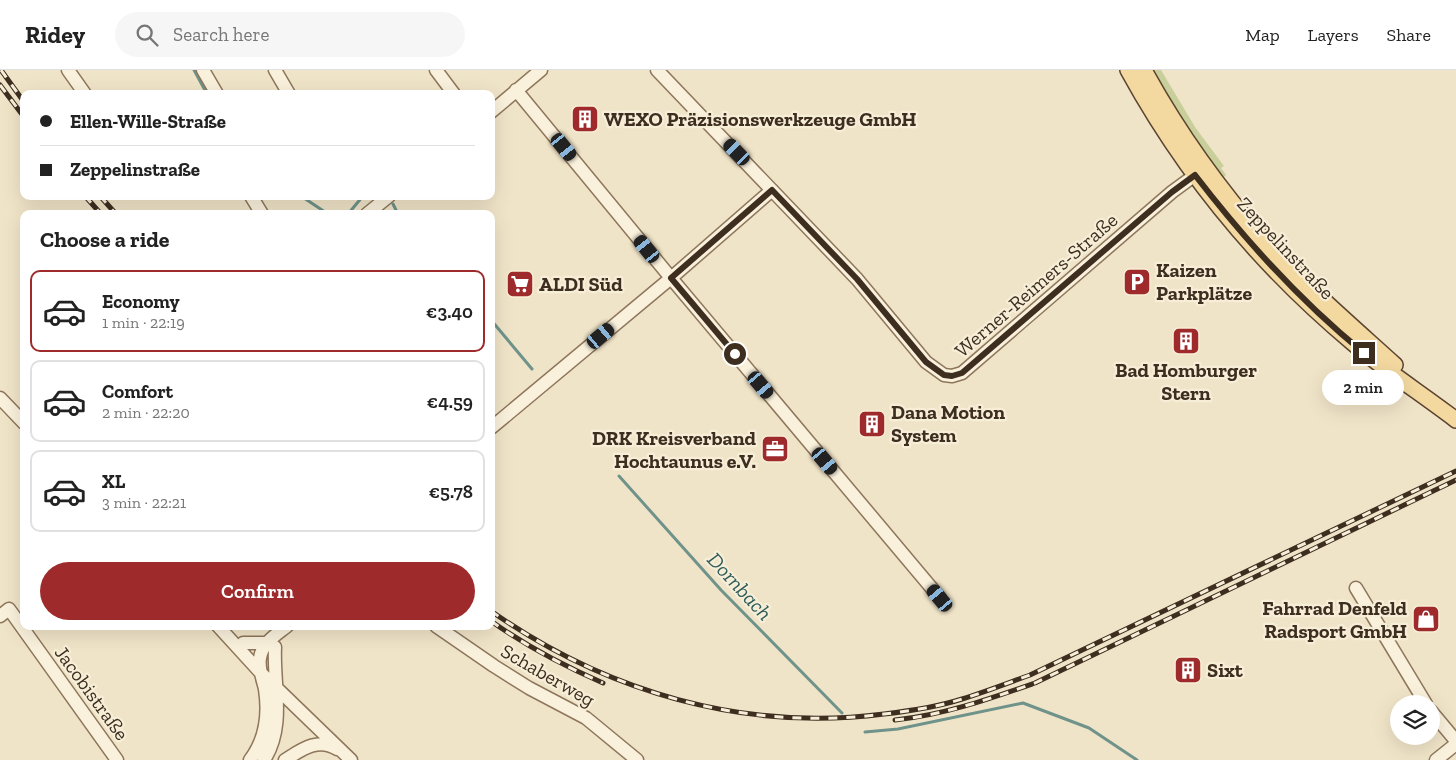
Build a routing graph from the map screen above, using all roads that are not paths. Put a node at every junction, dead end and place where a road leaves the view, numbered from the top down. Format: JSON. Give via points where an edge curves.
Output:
{"nodes":[{"id":1,"x":68,"y":70,"type":"edge"},
{"id":2,"x":203,"y":70,"type":"edge"},
{"id":3,"x":275,"y":70,"type":"edge"},
{"id":4,"x":436,"y":70,"type":"edge"},
{"id":5,"x":540,"y":70,"type":"edge"},
{"id":6,"x":657,"y":70,"type":"edge"},
{"id":7,"x":1128,"y":70,"type":"edge"},
{"id":8,"x":1144,"y":70,"type":"edge"},
{"id":9,"x":82,"y":90,"type":"edge"},
{"id":10,"x":215,"y":90,"type":"edge"},
{"id":11,"x":287,"y":90,"type":"edge"},
{"id":12,"x":451,"y":90,"type":"edge"},
{"id":13,"x":516,"y":90,"type":"junction"},
{"id":14,"x":495,"y":108,"type":"edge"},
{"id":15,"x":1200,"y":171,"type":"junction"},
{"id":16,"x":772,"y":190,"type":"junction"},
{"id":17,"x":384,"y":200,"type":"edge"},
{"id":18,"x":372,"y":210,"type":"edge"},
{"id":19,"x":671,"y":278,"type":"junction"},
{"id":20,"x":0,"y":398,"type":"edge"},
{"id":21,"x":20,"y":419,"type":"edge"},
{"id":22,"x":1455,"y":419,"type":"edge"},
{"id":23,"x":495,"y":425,"type":"edge"},
{"id":24,"x":1356,"y":588,"type":"dead end"},
{"id":25,"x":940,"y":598,"type":"dead end"},
{"id":26,"x":0,"y":616,"type":"edge"},
{"id":27,"x":20,"y":624,"type":"edge"},
{"id":28,"x":24,"y":630,"type":"edge"},
{"id":29,"x":223,"y":630,"type":"edge"},
{"id":30,"x":227,"y":630,"type":"edge"},
{"id":31,"x":284,"y":630,"type":"edge"},
{"id":32,"x":442,"y":630,"type":"edge"},
{"id":33,"x":271,"y":645,"type":"junction"},
{"id":34,"x":242,"y":647,"type":"junction"},
{"id":35,"x":260,"y":666,"type":"junction"},
{"id":36,"x":276,"y":687,"type":"junction"},
{"id":37,"x":1421,"y":695,"type":"edge"},
{"id":38,"x":1440,"y":722,"type":"edge"},
{"id":39,"x":1456,"y":742,"type":"edge"},
{"id":40,"x":347,"y":757,"type":"edge"},
{"id":41,"x":117,"y":760,"type":"edge"},
{"id":42,"x":250,"y":760,"type":"edge"},
{"id":43,"x":264,"y":760,"type":"edge"},
{"id":44,"x":285,"y":760,"type":"edge"},
{"id":45,"x":637,"y":760,"type":"edge"},
{"id":46,"x":1436,"y":760,"type":"edge"}],
"edges":[{"from":1,"to":9,"type":"street"},
{"from":2,"to":10,"type":"street"},
{"from":3,"to":11,"type":"street"},
{"from":4,"to":12,"type":"street"},
{"from":5,"to":13,"type":"street"},
{"from":6,"to":16,"type":"street","name":"Werner-Reimers-Straße"},
{"from":7,"to":15,"type":"main road","name":"Zeppelinstraße"},
{"from":8,"to":15,"type":"main road","name":"Zeppelinstraße"},
{"from":13,"to":14,"type":"street"},
{"from":13,"to":19,"type":"street"},
{"from":15,"to":16,"type":"street","name":"Werner-Reimers-Straße","via":[[962,373],[952,376],[944,375],[926,362],[857,279]]},
{"from":15,"to":22,"type":"main road","name":"Zeppelinstraße","via":[[1333,310]]},
{"from":16,"to":19,"type":"street"},
{"from":17,"to":18,"type":"street"},
{"from":19,"to":23,"type":"street"},
{"from":19,"to":25,"type":"street"},
{"from":20,"to":21,"type":"street"},
{"from":24,"to":37,"type":"street"},
{"from":26,"to":27,"type":"street","name":"Jacobistraße","via":[[9,609]]},
{"from":28,"to":41,"type":"street","name":"Jacobistraße"},
{"from":29,"to":34,"type":"street"},
{"from":30,"to":34,"type":"street"},
{"from":31,"to":33,"type":"street"},
{"from":32,"to":45,"type":"street","name":"Schaberweg","via":[[515,679],[586,718]]},
{"from":33,"to":34,"type":"street"},
{"from":33,"to":35,"type":"street"},
{"from":33,"to":36,"type":"street"},
{"from":34,"to":35,"type":"street"},
{"from":35,"to":36,"type":"street"},
{"from":35,"to":42,"type":"street","via":[[266,720],[263,737]]},
{"from":36,"to":40,"type":"street"},
{"from":36,"to":43,"type":"street","via":[[277,718]]},
{"from":38,"to":39,"type":"street"},
{"from":39,"to":46,"type":"street"},
{"from":40,"to":44,"type":"street","via":[[333,747],[318,744],[306,747]]}]}
